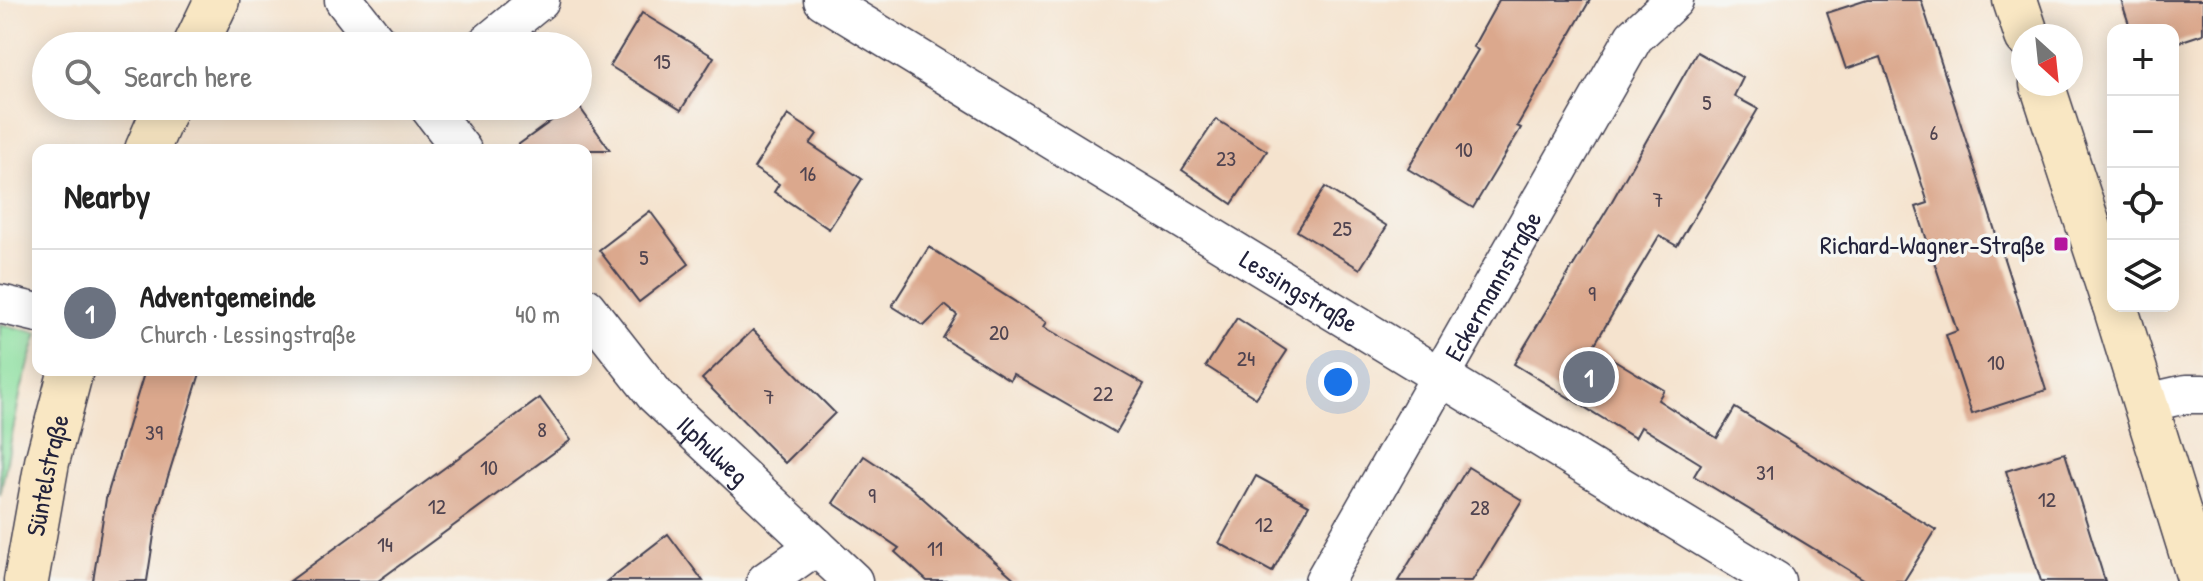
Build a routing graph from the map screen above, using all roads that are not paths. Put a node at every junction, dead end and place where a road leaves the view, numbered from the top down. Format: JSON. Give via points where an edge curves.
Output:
{"nodes":[{"id":1,"x":217,"y":0,"type":"edge"},
{"id":2,"x":344,"y":0,"type":"edge"},
{"id":3,"x":540,"y":0,"type":"edge"},
{"id":4,"x":823,"y":0,"type":"edge"},
{"id":5,"x":1674,"y":0,"type":"edge"},
{"id":6,"x":2015,"y":0,"type":"edge"},
{"id":7,"x":2023,"y":24,"type":"edge"},
{"id":8,"x":202,"y":32,"type":"edge"},
{"id":9,"x":369,"y":32,"type":"edge"},
{"id":10,"x":501,"y":32,"type":"edge"},
{"id":11,"x":2046,"y":96,"type":"edge"},
{"id":12,"x":160,"y":120,"type":"edge"},
{"id":13,"x":439,"y":120,"type":"edge"},
{"id":14,"x":150,"y":144,"type":"edge"},
{"id":15,"x":457,"y":144,"type":"edge"},
{"id":16,"x":2107,"y":283,"type":"edge"},
{"id":17,"x":0,"y":304,"type":"edge"},
{"id":18,"x":32,"y":312,"type":"edge"},
{"id":19,"x":2117,"y":312,"type":"edge"},
{"id":20,"x":592,"y":315,"type":"edge"},
{"id":21,"x":69,"y":376,"type":"edge"},
{"id":22,"x":1439,"y":378,"type":"junction"},
{"id":23,"x":2203,"y":394,"type":"edge"},
{"id":24,"x":2146,"y":403,"type":"junction"},
{"id":25,"x":816,"y":546,"type":"junction"},
{"id":26,"x":26,"y":581,"type":"edge"},
{"id":27,"x":766,"y":581,"type":"edge"},
{"id":28,"x":853,"y":581,"type":"edge"},
{"id":29,"x":1324,"y":581,"type":"edge"},
{"id":30,"x":1776,"y":581,"type":"edge"},
{"id":31,"x":2200,"y":581,"type":"edge"}],
"edges":[{"from":1,"to":8,"type":"main road"},
{"from":2,"to":9,"type":"street"},
{"from":3,"to":10,"type":"street"},
{"from":4,"to":22,"type":"street","name":"Lessingstraße"},
{"from":5,"to":22,"type":"street","name":"Eckermannstraße","via":[[1634,37]]},
{"from":6,"to":7,"type":"main road"},
{"from":11,"to":16,"type":"main road"},
{"from":12,"to":14,"type":"main road"},
{"from":13,"to":15,"type":"street"},
{"from":17,"to":18,"type":"street"},
{"from":19,"to":24,"type":"main road"},
{"from":20,"to":25,"type":"street","name":"Ilphulweg","via":[[655,395]]},
{"from":21,"to":26,"type":"main road","name":"Süntelstraße","via":[[47,462]]},
{"from":22,"to":29,"type":"street","name":"Eckermannstraße"},
{"from":22,"to":30,"type":"street","name":"Lessingstraße"},
{"from":23,"to":24,"type":"street"},
{"from":24,"to":31,"type":"main road"},
{"from":25,"to":27,"type":"street"},
{"from":25,"to":28,"type":"street","name":"Ilphulweg"}]}
